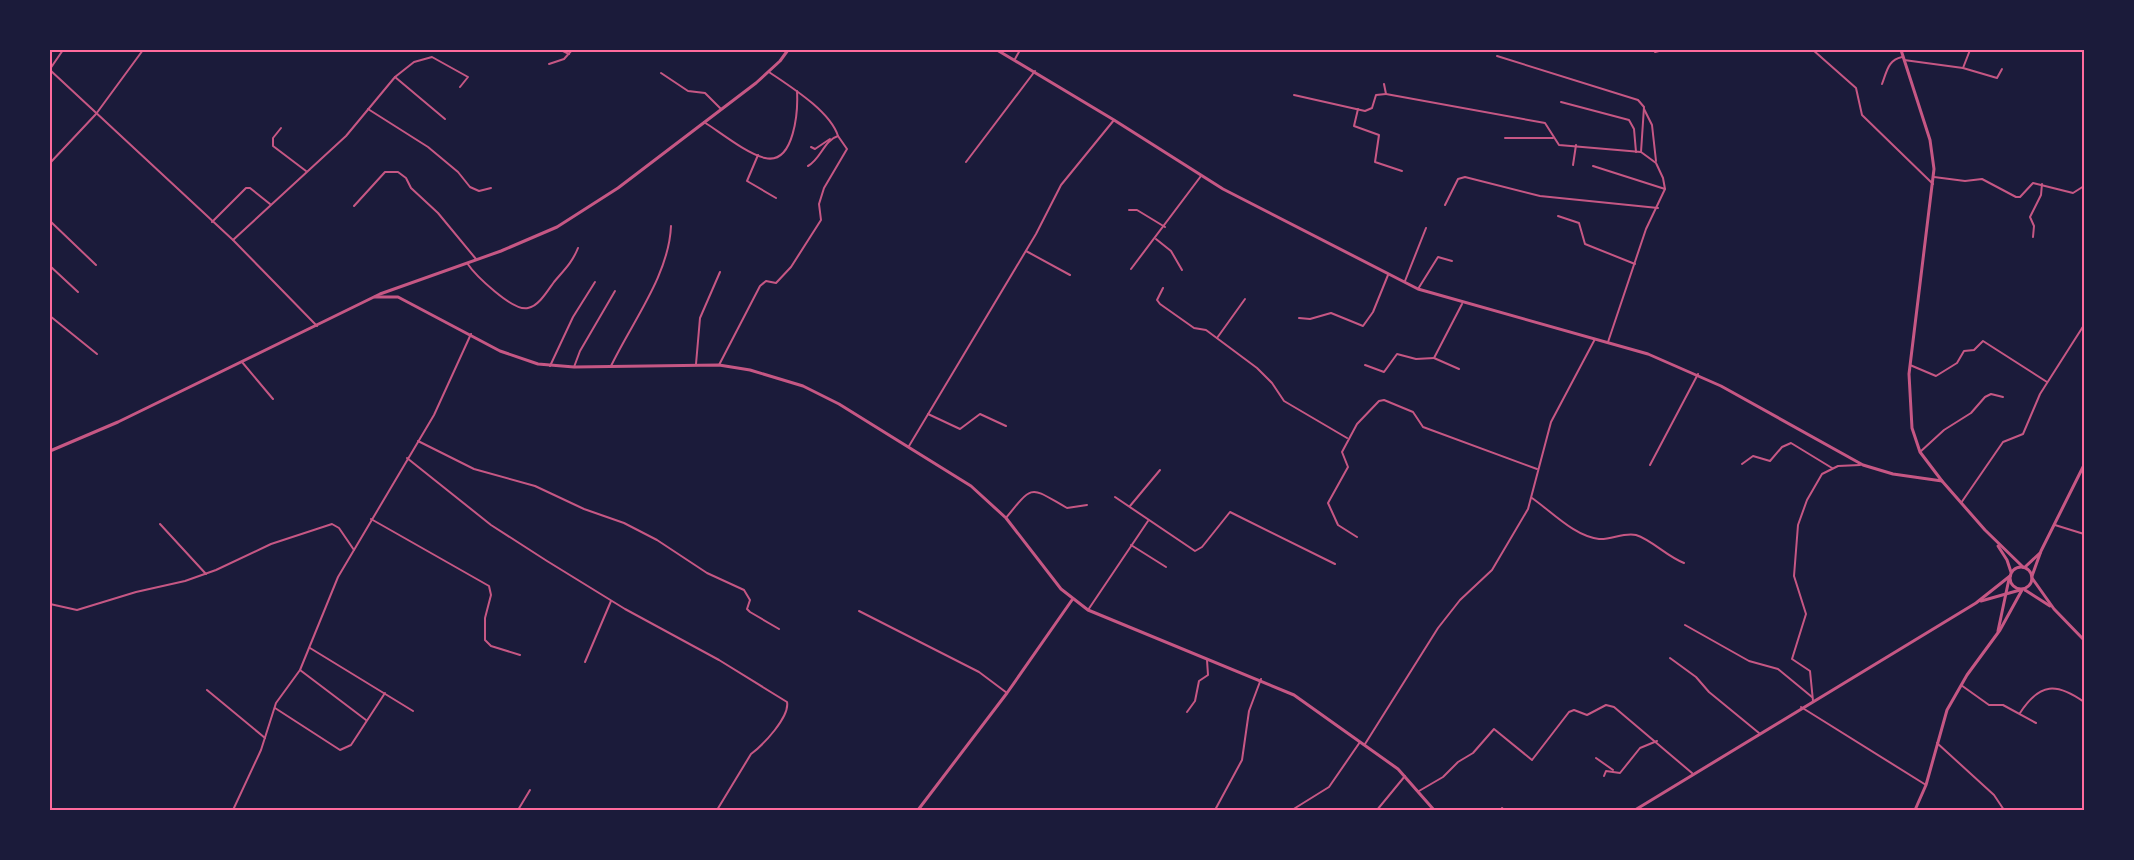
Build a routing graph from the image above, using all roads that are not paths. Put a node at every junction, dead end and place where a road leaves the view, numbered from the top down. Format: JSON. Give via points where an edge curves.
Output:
{"nodes":[{"id":1,"x":63,"y":50,"type":"edge"},
{"id":2,"x":143,"y":50,"type":"edge"},
{"id":3,"x":561,"y":50,"type":"edge"},
{"id":4,"x":572,"y":50,"type":"edge"},
{"id":5,"x":788,"y":50,"type":"edge"},
{"id":6,"x":997,"y":50,"type":"edge"},
{"id":7,"x":1020,"y":50,"type":"edge"},
{"id":8,"x":1663,"y":50,"type":"edge"},
{"id":9,"x":1813,"y":50,"type":"edge"},
{"id":10,"x":1901,"y":50,"type":"edge"},
{"id":11,"x":1970,"y":50,"type":"edge"},
{"id":12,"x":1655,"y":52,"type":"dead end"},
{"id":13,"x":569,"y":54,"type":"junction"},
{"id":14,"x":1497,"y":56,"type":"dead end"},
{"id":15,"x":1015,"y":59,"type":"junction"},
{"id":16,"x":1904,"y":59,"type":"junction"},
{"id":17,"x":549,"y":64,"type":"dead end"},
{"id":18,"x":1963,"y":68,"type":"junction"},
{"id":19,"x":2002,"y":69,"type":"dead end"},
{"id":20,"x":50,"y":70,"type":"edge"},
{"id":21,"x":1035,"y":71,"type":"junction"},
{"id":22,"x":770,"y":72,"type":"junction"},
{"id":23,"x":661,"y":73,"type":"dead end"},
{"id":24,"x":394,"y":77,"type":"junction"},
{"id":25,"x":1384,"y":84,"type":"dead end"},
{"id":26,"x":1882,"y":84,"type":"dead end"},
{"id":27,"x":460,"y":87,"type":"dead end"},
{"id":28,"x":797,"y":91,"type":"junction"},
{"id":29,"x":1386,"y":94,"type":"junction"},
{"id":30,"x":1294,"y":95,"type":"dead end"},
{"id":31,"x":1561,"y":102,"type":"dead end"},
{"id":32,"x":721,"y":109,"type":"junction"},
{"id":33,"x":1358,"y":109,"type":"junction"},
{"id":34,"x":368,"y":110,"type":"junction"},
{"id":35,"x":1644,"y":110,"type":"junction"},
{"id":36,"x":96,"y":114,"type":"junction"},
{"id":37,"x":445,"y":119,"type":"dead end"},
{"id":38,"x":1114,"y":120,"type":"junction"},
{"id":39,"x":704,"y":122,"type":"junction"},
{"id":40,"x":281,"y":128,"type":"dead end"},
{"id":41,"x":838,"y":136,"type":"junction"},
{"id":42,"x":1505,"y":138,"type":"dead end"},
{"id":43,"x":1553,"y":138,"type":"junction"},
{"id":44,"x":830,"y":139,"type":"junction"},
{"id":45,"x":1575,"y":145,"type":"junction"},
{"id":46,"x":811,"y":147,"type":"dead end"},
{"id":47,"x":1638,"y":152,"type":"junction"},
{"id":48,"x":758,"y":155,"type":"junction"},
{"id":49,"x":966,"y":162,"type":"dead end"},
{"id":50,"x":50,"y":163,"type":"edge"},
{"id":51,"x":1656,"y":163,"type":"junction"},
{"id":52,"x":1573,"y":165,"type":"dead end"},
{"id":53,"x":807,"y":166,"type":"dead end"},
{"id":54,"x":1593,"y":166,"type":"dead end"},
{"id":55,"x":306,"y":171,"type":"junction"},
{"id":56,"x":1402,"y":171,"type":"dead end"},
{"id":57,"x":1201,"y":176,"type":"junction"},
{"id":58,"x":1934,"y":177,"type":"junction"},
{"id":59,"x":1933,"y":183,"type":"junction"},
{"id":60,"x":2042,"y":184,"type":"junction"},
{"id":61,"x":2085,"y":186,"type":"edge"},
{"id":62,"x":491,"y":188,"type":"dead end"},
{"id":63,"x":1665,"y":189,"type":"junction"},
{"id":64,"x":776,"y":198,"type":"dead end"},
{"id":65,"x":270,"y":204,"type":"junction"},
{"id":66,"x":1445,"y":205,"type":"dead end"},
{"id":67,"x":354,"y":206,"type":"dead end"},
{"id":68,"x":1658,"y":208,"type":"junction"},
{"id":69,"x":1129,"y":210,"type":"dead end"},
{"id":70,"x":1558,"y":216,"type":"dead end"},
{"id":71,"x":50,"y":221,"type":"edge"},
{"id":72,"x":212,"y":222,"type":"junction"},
{"id":73,"x":671,"y":226,"type":"dead end"},
{"id":74,"x":1165,"y":226,"type":"junction"},
{"id":75,"x":1426,"y":228,"type":"dead end"},
{"id":76,"x":2033,"y":237,"type":"dead end"},
{"id":77,"x":1155,"y":239,"type":"junction"},
{"id":78,"x":233,"y":240,"type":"junction"},
{"id":79,"x":578,"y":248,"type":"dead end"},
{"id":80,"x":1026,"y":251,"type":"junction"},
{"id":81,"x":476,"y":259,"type":"junction"},
{"id":82,"x":1452,"y":261,"type":"dead end"},
{"id":83,"x":466,"y":263,"type":"junction"},
{"id":84,"x":1635,"y":264,"type":"junction"},
{"id":85,"x":96,"y":265,"type":"dead end"},
{"id":86,"x":50,"y":266,"type":"edge"},
{"id":87,"x":1131,"y":269,"type":"dead end"},
{"id":88,"x":1182,"y":270,"type":"dead end"},
{"id":89,"x":720,"y":272,"type":"dead end"},
{"id":90,"x":1070,"y":275,"type":"dead end"},
{"id":91,"x":1388,"y":275,"type":"junction"},
{"id":92,"x":595,"y":282,"type":"dead end"},
{"id":93,"x":1404,"y":282,"type":"junction"},
{"id":94,"x":1163,"y":288,"type":"dead end"},
{"id":95,"x":1418,"y":289,"type":"junction"},
{"id":96,"x":615,"y":291,"type":"dead end"},
{"id":97,"x":78,"y":292,"type":"dead end"},
{"id":98,"x":375,"y":297,"type":"junction"},
{"id":99,"x":1245,"y":298,"type":"dead end"},
{"id":100,"x":1462,"y":304,"type":"junction"},
{"id":101,"x":50,"y":316,"type":"edge"},
{"id":102,"x":1299,"y":318,"type":"dead end"},
{"id":103,"x":316,"y":326,"type":"junction"},
{"id":104,"x":2085,"y":326,"type":"edge"},
{"id":105,"x":471,"y":334,"type":"junction"},
{"id":106,"x":1217,"y":338,"type":"junction"},
{"id":107,"x":1594,"y":339,"type":"junction"},
{"id":108,"x":1608,"y":342,"type":"junction"},
{"id":109,"x":97,"y":354,"type":"dead end"},
{"id":110,"x":1434,"y":358,"type":"junction"},
{"id":111,"x":242,"y":362,"type":"junction"},
{"id":112,"x":696,"y":364,"type":"junction"},
{"id":113,"x":719,"y":365,"type":"junction"},
{"id":114,"x":1365,"y":365,"type":"dead end"},
{"id":115,"x":1910,"y":365,"type":"junction"},
{"id":116,"x":550,"y":366,"type":"junction"},
{"id":117,"x":612,"y":366,"type":"junction"},
{"id":118,"x":574,"y":367,"type":"junction"},
{"id":119,"x":1459,"y":369,"type":"dead end"},
{"id":120,"x":1698,"y":374,"type":"junction"},
{"id":121,"x":2047,"y":382,"type":"junction"},
{"id":122,"x":2003,"y":397,"type":"dead end"},
{"id":123,"x":273,"y":399,"type":"dead end"},
{"id":124,"x":928,"y":414,"type":"junction"},
{"id":125,"x":1006,"y":426,"type":"dead end"},
{"id":126,"x":1347,"y":438,"type":"junction"},
{"id":127,"x":418,"y":441,"type":"junction"},
{"id":128,"x":909,"y":447,"type":"junction"},
{"id":129,"x":50,"y":452,"type":"edge"},
{"id":130,"x":1920,"y":452,"type":"junction"},
{"id":131,"x":407,"y":458,"type":"junction"},
{"id":132,"x":1742,"y":464,"type":"dead end"},
{"id":133,"x":1650,"y":465,"type":"dead end"},
{"id":134,"x":1863,"y":465,"type":"junction"},
{"id":135,"x":2085,"y":465,"type":"edge"},
{"id":136,"x":1832,"y":468,"type":"junction"},
{"id":137,"x":1538,"y":469,"type":"junction"},
{"id":138,"x":1160,"y":470,"type":"dead end"},
{"id":139,"x":1942,"y":481,"type":"junction"},
{"id":140,"x":1115,"y":497,"type":"dead end"},
{"id":141,"x":1532,"y":498,"type":"junction"},
{"id":142,"x":1961,"y":502,"type":"junction"},
{"id":143,"x":1087,"y":505,"type":"dead end"},
{"id":144,"x":1130,"y":506,"type":"junction"},
{"id":145,"x":1006,"y":518,"type":"junction"},
{"id":146,"x":371,"y":519,"type":"junction"},
{"id":147,"x":1148,"y":521,"type":"junction"},
{"id":148,"x":160,"y":524,"type":"dead end"},
{"id":149,"x":2055,"y":525,"type":"junction"},
{"id":150,"x":2085,"y":534,"type":"edge"},
{"id":151,"x":1357,"y":537,"type":"dead end"},
{"id":152,"x":1995,"y":542,"type":"junction"},
{"id":153,"x":1131,"y":544,"type":"junction"},
{"id":154,"x":354,"y":550,"type":"junction"},
{"id":155,"x":2041,"y":551,"type":"junction"},
{"id":156,"x":1684,"y":563,"type":"dead end"},
{"id":157,"x":1335,"y":564,"type":"dead end"},
{"id":158,"x":1166,"y":567,"type":"dead end"},
{"id":159,"x":2024,"y":567,"type":"junction"},
{"id":160,"x":206,"y":574,"type":"junction"},
{"id":161,"x":2010,"y":575,"type":"junction"},
{"id":162,"x":2032,"y":577,"type":"junction"},
{"id":163,"x":2022,"y":590,"type":"junction"},
{"id":164,"x":2006,"y":594,"type":"junction"},
{"id":165,"x":1072,"y":600,"type":"junction"},
{"id":166,"x":611,"y":601,"type":"junction"},
{"id":167,"x":1976,"y":603,"type":"junction"},
{"id":168,"x":50,"y":604,"type":"edge"},
{"id":169,"x":2054,"y":609,"type":"junction"},
{"id":170,"x":1089,"y":610,"type":"junction"},
{"id":171,"x":859,"y":611,"type":"dead end"},
{"id":172,"x":1685,"y":625,"type":"dead end"},
{"id":173,"x":779,"y":629,"type":"dead end"},
{"id":174,"x":1997,"y":635,"type":"junction"},
{"id":175,"x":2085,"y":640,"type":"edge"},
{"id":176,"x":310,"y":648,"type":"junction"},
{"id":177,"x":520,"y":655,"type":"dead end"},
{"id":178,"x":1207,"y":657,"type":"junction"},
{"id":179,"x":1670,"y":658,"type":"dead end"},
{"id":180,"x":585,"y":662,"type":"dead end"},
{"id":181,"x":300,"y":670,"type":"junction"},
{"id":182,"x":1260,"y":679,"type":"junction"},
{"id":183,"x":1961,"y":685,"type":"junction"},
{"id":184,"x":207,"y":690,"type":"dead end"},
{"id":185,"x":385,"y":693,"type":"junction"},
{"id":186,"x":1007,"y":693,"type":"junction"},
{"id":187,"x":1812,"y":699,"type":"junction"},
{"id":188,"x":2085,"y":702,"type":"edge"},
{"id":189,"x":1801,"y":707,"type":"junction"},
{"id":190,"x":274,"y":708,"type":"junction"},
{"id":191,"x":413,"y":711,"type":"dead end"},
{"id":192,"x":1187,"y":712,"type":"dead end"},
{"id":193,"x":2020,"y":713,"type":"junction"},
{"id":194,"x":366,"y":720,"type":"junction"},
{"id":195,"x":2036,"y":723,"type":"dead end"},
{"id":196,"x":1760,"y":733,"type":"junction"},
{"id":197,"x":265,"y":738,"type":"junction"},
{"id":198,"x":1657,"y":741,"type":"junction"},
{"id":199,"x":1360,"y":742,"type":"junction"},
{"id":200,"x":1937,"y":743,"type":"junction"},
{"id":201,"x":1365,"y":744,"type":"junction"},
{"id":202,"x":1596,"y":758,"type":"dead end"},
{"id":203,"x":1612,"y":770,"type":"junction"},
{"id":204,"x":1692,"y":773,"type":"junction"},
{"id":205,"x":1405,"y":776,"type":"junction"},
{"id":206,"x":1604,"y":776,"type":"dead end"},
{"id":207,"x":1926,"y":785,"type":"junction"},
{"id":208,"x":530,"y":790,"type":"dead end"},
{"id":209,"x":1419,"y":791,"type":"junction"},
{"id":210,"x":233,"y":810,"type":"edge"},
{"id":211,"x":518,"y":810,"type":"edge"},
{"id":212,"x":717,"y":810,"type":"edge"},
{"id":213,"x":918,"y":810,"type":"edge"},
{"id":214,"x":1215,"y":810,"type":"edge"},
{"id":215,"x":1292,"y":810,"type":"edge"},
{"id":216,"x":1377,"y":810,"type":"edge"},
{"id":217,"x":1434,"y":810,"type":"edge"},
{"id":218,"x":1635,"y":810,"type":"edge"},
{"id":219,"x":1915,"y":810,"type":"edge"},
{"id":220,"x":2004,"y":810,"type":"edge"}],
"edges":[{"from":1,"to":20,"type":"street"},
{"from":2,"to":36,"type":"street"},
{"from":3,"to":13,"type":"street"},
{"from":4,"to":13,"type":"street"},
{"from":5,"to":22,"type":"street"},
{"from":6,"to":15,"type":"street"},
{"from":7,"to":15,"type":"street"},
{"from":8,"to":12,"type":"street"},
{"from":9,"to":59,"type":"street","via":[[1856,88],[1862,115]]},
{"from":10,"to":16,"type":"street"},
{"from":11,"to":18,"type":"street"},
{"from":13,"to":17,"type":"street"},
{"from":14,"to":35,"type":"street","via":[[1631,96],[1642,103]]},
{"from":15,"to":21,"type":"street"},
{"from":16,"to":18,"type":"street"},
{"from":16,"to":26,"type":"street","via":[[1892,60]]},
{"from":16,"to":58,"type":"street","via":[[1930,140]]},
{"from":18,"to":19,"type":"street","via":[[1997,78]]},
{"from":20,"to":36,"type":"street"},
{"from":21,"to":38,"type":"street"},
{"from":21,"to":49,"type":"street"},
{"from":22,"to":28,"type":"street"},
{"from":22,"to":32,"type":"street"},
{"from":23,"to":32,"type":"street","via":[[688,91],[705,93]]},
{"from":24,"to":27,"type":"street","via":[[414,62],[432,57],[468,77]]},
{"from":24,"to":34,"type":"street"},
{"from":24,"to":37,"type":"street"},
{"from":25,"to":29,"type":"street"},
{"from":28,"to":41,"type":"street","via":[[823,113]]},
{"from":28,"to":48,"type":"street","via":[[794,131],[787,147],[776,157]]},
{"from":29,"to":33,"type":"street","via":[[1376,95],[1370,110]]},
{"from":29,"to":43,"type":"street","via":[[1545,123]]},
{"from":30,"to":33,"type":"street"},
{"from":31,"to":47,"type":"street","via":[[1629,120]]},
{"from":32,"to":39,"type":"street"},
{"from":33,"to":56,"type":"street","via":[[1354,126],[1378,135],[1375,162]]},
{"from":34,"to":55,"type":"street","via":[[346,136]]},
{"from":34,"to":62,"type":"street","via":[[428,147],[465,178],[470,187],[479,191]]},
{"from":35,"to":47,"type":"street"},
{"from":35,"to":51,"type":"street","via":[[1652,125]]},
{"from":36,"to":50,"type":"street"},
{"from":36,"to":72,"type":"street"},
{"from":38,"to":57,"type":"street"},
{"from":38,"to":80,"type":"street","via":[[1061,185]]},
{"from":39,"to":48,"type":"street"},
{"from":39,"to":81,"type":"street","via":[[583,213],[538,236]]},
{"from":40,"to":55,"type":"street","via":[[272,140],[273,147]]},
{"from":41,"to":44,"type":"street"},
{"from":41,"to":113,"type":"street","via":[[847,149],[824,188],[819,204],[821,220],[776,283],[759,286]]},
{"from":42,"to":43,"type":"street"},
{"from":43,"to":45,"type":"street","via":[[1559,145]]},
{"from":44,"to":46,"type":"street","via":[[815,149]]},
{"from":44,"to":53,"type":"street"},
{"from":45,"to":47,"type":"street"},
{"from":45,"to":52,"type":"street"},
{"from":47,"to":51,"type":"street"},
{"from":48,"to":64,"type":"street","via":[[747,181]]},
{"from":51,"to":63,"type":"street"},
{"from":54,"to":63,"type":"street"},
{"from":55,"to":65,"type":"street"},
{"from":57,"to":74,"type":"street"},
{"from":57,"to":91,"type":"street"},
{"from":58,"to":59,"type":"street"},
{"from":58,"to":60,"type":"street","via":[[1982,179],[2016,197],[2033,183]]},
{"from":59,"to":115,"type":"street"},
{"from":60,"to":61,"type":"street","via":[[2073,193]]},
{"from":60,"to":76,"type":"street","via":[[2030,217]]},
{"from":63,"to":68,"type":"street"},
{"from":65,"to":72,"type":"street","via":[[246,188]]},
{"from":65,"to":78,"type":"street"},
{"from":66,"to":68,"type":"street","via":[[1458,179],[1465,177],[1540,196]]},
{"from":67,"to":81,"type":"street","via":[[386,171],[398,172]]},
{"from":68,"to":84,"type":"street","via":[[1646,229]]},
{"from":69,"to":74,"type":"street","via":[[1137,210]]},
{"from":70,"to":84,"type":"street","via":[[1579,223],[1585,244]]},
{"from":71,"to":85,"type":"street"},
{"from":72,"to":78,"type":"street"},
{"from":73,"to":117,"type":"street","via":[[655,281]]},
{"from":74,"to":77,"type":"street"},
{"from":75,"to":93,"type":"street"},
{"from":77,"to":87,"type":"street"},
{"from":77,"to":88,"type":"street","via":[[1171,251]]},
{"from":78,"to":103,"type":"street"},
{"from":79,"to":83,"type":"street","via":[[570,266],[535,305],[526,309],[502,297]]},
{"from":80,"to":90,"type":"street"},
{"from":80,"to":124,"type":"street"},
{"from":81,"to":83,"type":"street"},
{"from":82,"to":95,"type":"street","via":[[1438,257]]},
{"from":83,"to":98,"type":"street"},
{"from":84,"to":108,"type":"street"},
{"from":86,"to":97,"type":"street"},
{"from":89,"to":112,"type":"street","via":[[700,318]]},
{"from":91,"to":93,"type":"street"},
{"from":91,"to":102,"type":"street","via":[[1363,326],[1331,313],[1310,320]]},
{"from":92,"to":116,"type":"street"},
{"from":93,"to":95,"type":"street"},
{"from":94,"to":106,"type":"street","via":[[1158,303]]},
{"from":95,"to":100,"type":"street"},
{"from":96,"to":118,"type":"street"},
{"from":98,"to":103,"type":"street"},
{"from":98,"to":105,"type":"street","via":[[394,295]]},
{"from":99,"to":106,"type":"street"},
{"from":100,"to":107,"type":"street"},
{"from":100,"to":110,"type":"street"},
{"from":101,"to":109,"type":"street"},
{"from":103,"to":111,"type":"street"},
{"from":104,"to":121,"type":"street"},
{"from":105,"to":116,"type":"street","via":[[508,355]]},
{"from":105,"to":127,"type":"street"},
{"from":106,"to":126,"type":"street","via":[[1262,372],[1284,401]]},
{"from":107,"to":108,"type":"street"},
{"from":107,"to":137,"type":"street","via":[[1551,422]]},
{"from":108,"to":120,"type":"street"},
{"from":110,"to":114,"type":"street","via":[[1397,354],[1384,372]]},
{"from":110,"to":119,"type":"street"},
{"from":111,"to":123,"type":"street"},
{"from":111,"to":129,"type":"street"},
{"from":112,"to":113,"type":"street"},
{"from":112,"to":117,"type":"street"},
{"from":113,"to":128,"type":"street","via":[[804,386]]},
{"from":115,"to":121,"type":"street","via":[[1936,376],[1957,363],[1964,351],[1974,350],[1983,341]]},
{"from":115,"to":130,"type":"street","via":[[1909,410]]},
{"from":116,"to":118,"type":"street"},
{"from":117,"to":118,"type":"street"},
{"from":120,"to":133,"type":"street"},
{"from":120,"to":134,"type":"street"},
{"from":121,"to":142,"type":"street","via":[[2023,434],[2003,442]]},
{"from":122,"to":130,"type":"street","via":[[1985,397]]},
{"from":124,"to":125,"type":"street","via":[[960,429],[980,414]]},
{"from":124,"to":128,"type":"street"},
{"from":126,"to":137,"type":"street","via":[[1367,412],[1384,400],[1413,412],[1424,427]]},
{"from":126,"to":151,"type":"street","via":[[1342,452],[1348,467],[1328,503],[1338,525]]},
{"from":127,"to":131,"type":"street"},
{"from":127,"to":173,"type":"street","via":[[474,469],[536,486],[657,540],[707,573],[744,590],[750,600],[747,609]]},
{"from":128,"to":145,"type":"street","via":[[971,486]]},
{"from":130,"to":139,"type":"street"},
{"from":131,"to":146,"type":"street"},
{"from":131,"to":166,"type":"street","via":[[491,525]]},
{"from":132,"to":136,"type":"street","via":[[1753,456],[1770,461],[1791,443]]},
{"from":134,"to":136,"type":"street"},
{"from":134,"to":139,"type":"street"},
{"from":135,"to":149,"type":"street"},
{"from":136,"to":187,"type":"street","via":[[1822,474],[1807,500],[1798,525],[1795,557],[1796,584],[1806,614],[1792,659],[1810,671]]},
{"from":137,"to":141,"type":"street"},
{"from":138,"to":144,"type":"street"},
{"from":139,"to":142,"type":"street"},
{"from":140,"to":144,"type":"street"},
{"from":141,"to":156,"type":"street","via":[[1591,537],[1636,536]]},
{"from":141,"to":201,"type":"street","via":[[1492,570],[1450,611]]},
{"from":142,"to":152,"type":"street"},
{"from":143,"to":145,"type":"street","via":[[1067,508],[1035,490],[1026,493]]},
{"from":144,"to":147,"type":"street"},
{"from":145,"to":165,"type":"street"},
{"from":146,"to":154,"type":"street"},
{"from":146,"to":177,"type":"street","via":[[489,586],[485,640]]},
{"from":147,"to":153,"type":"street"},
{"from":147,"to":157,"type":"street","via":[[1195,551],[1230,512]]},
{"from":148,"to":160,"type":"street"},
{"from":149,"to":150,"type":"street"},
{"from":149,"to":155,"type":"street"},
{"from":152,"to":159,"type":"street"},
{"from":152,"to":161,"type":"street","via":[[2007,560]]},
{"from":153,"to":158,"type":"street"},
{"from":153,"to":170,"type":"street"},
{"from":154,"to":160,"type":"street","via":[[332,524],[271,544]]},
{"from":154,"to":176,"type":"street","via":[[322,612]]},
{"from":155,"to":159,"type":"street"},
{"from":155,"to":162,"type":"street"},
{"from":159,"to":161,"type":"street","via":[[2016,568]]},
{"from":159,"to":162,"type":"street"},
{"from":160,"to":168,"type":"street","via":[[77,610]]},
{"from":161,"to":163,"type":"street","via":[[2012,586]]},
{"from":161,"to":164,"type":"street"},
{"from":161,"to":167,"type":"street"},
{"from":162,"to":163,"type":"street","via":[[2030,585]]},
{"from":162,"to":169,"type":"street"},
{"from":163,"to":164,"type":"street"},
{"from":163,"to":169,"type":"street"},
{"from":163,"to":174,"type":"street"},
{"from":164,"to":167,"type":"street"},
{"from":164,"to":174,"type":"street"},
{"from":165,"to":170,"type":"street"},
{"from":165,"to":186,"type":"street"},
{"from":166,"to":180,"type":"street"},
{"from":166,"to":212,"type":"street","via":[[787,702],[786,713],[751,754]]},
{"from":167,"to":187,"type":"street"},
{"from":169,"to":175,"type":"street"},
{"from":170,"to":178,"type":"street"},
{"from":171,"to":186,"type":"street","via":[[962,662]]},
{"from":172,"to":187,"type":"street","via":[[1749,661],[1778,669]]},
{"from":174,"to":183,"type":"street"},
{"from":176,"to":181,"type":"street"},
{"from":176,"to":185,"type":"street"},
{"from":178,"to":182,"type":"street"},
{"from":178,"to":192,"type":"street","via":[[1208,675],[1199,681],[1195,701]]},
{"from":179,"to":196,"type":"street"},
{"from":181,"to":190,"type":"street"},
{"from":181,"to":194,"type":"street"},
{"from":182,"to":199,"type":"street","via":[[1294,695]]},
{"from":182,"to":214,"type":"street","via":[[1249,711],[1242,760]]},
{"from":183,"to":193,"type":"street","via":[[1989,705],[2003,705]]},
{"from":183,"to":200,"type":"street","via":[[1947,710]]},
{"from":184,"to":197,"type":"street"},
{"from":185,"to":191,"type":"street"},
{"from":185,"to":194,"type":"street"},
{"from":186,"to":213,"type":"street"},
{"from":187,"to":189,"type":"street"},
{"from":188,"to":193,"type":"street","via":[[2055,688],[2034,697]]},
{"from":189,"to":196,"type":"street"},
{"from":189,"to":207,"type":"street"},
{"from":190,"to":194,"type":"street","via":[[340,750],[351,745]]},
{"from":190,"to":197,"type":"street"},
{"from":193,"to":195,"type":"street"},
{"from":196,"to":204,"type":"street"},
{"from":197,"to":210,"type":"street"},
{"from":198,"to":203,"type":"street","via":[[1640,748],[1620,773]]},
{"from":198,"to":204,"type":"street"},
{"from":198,"to":209,"type":"street","via":[[1611,706],[1587,715],[1574,710],[1560,722],[1534,759],[1528,759],[1494,729],[1473,753]]},
{"from":199,"to":201,"type":"street"},
{"from":199,"to":215,"type":"street","via":[[1329,787]]},
{"from":200,"to":207,"type":"street"},
{"from":200,"to":220,"type":"street","via":[[1994,795]]},
{"from":201,"to":205,"type":"street"},
{"from":202,"to":203,"type":"street"},
{"from":203,"to":206,"type":"street"},
{"from":204,"to":218,"type":"street"},
{"from":205,"to":209,"type":"street"},
{"from":205,"to":216,"type":"street"},
{"from":207,"to":219,"type":"street"},
{"from":208,"to":211,"type":"street"},
{"from":209,"to":217,"type":"street"}]}
